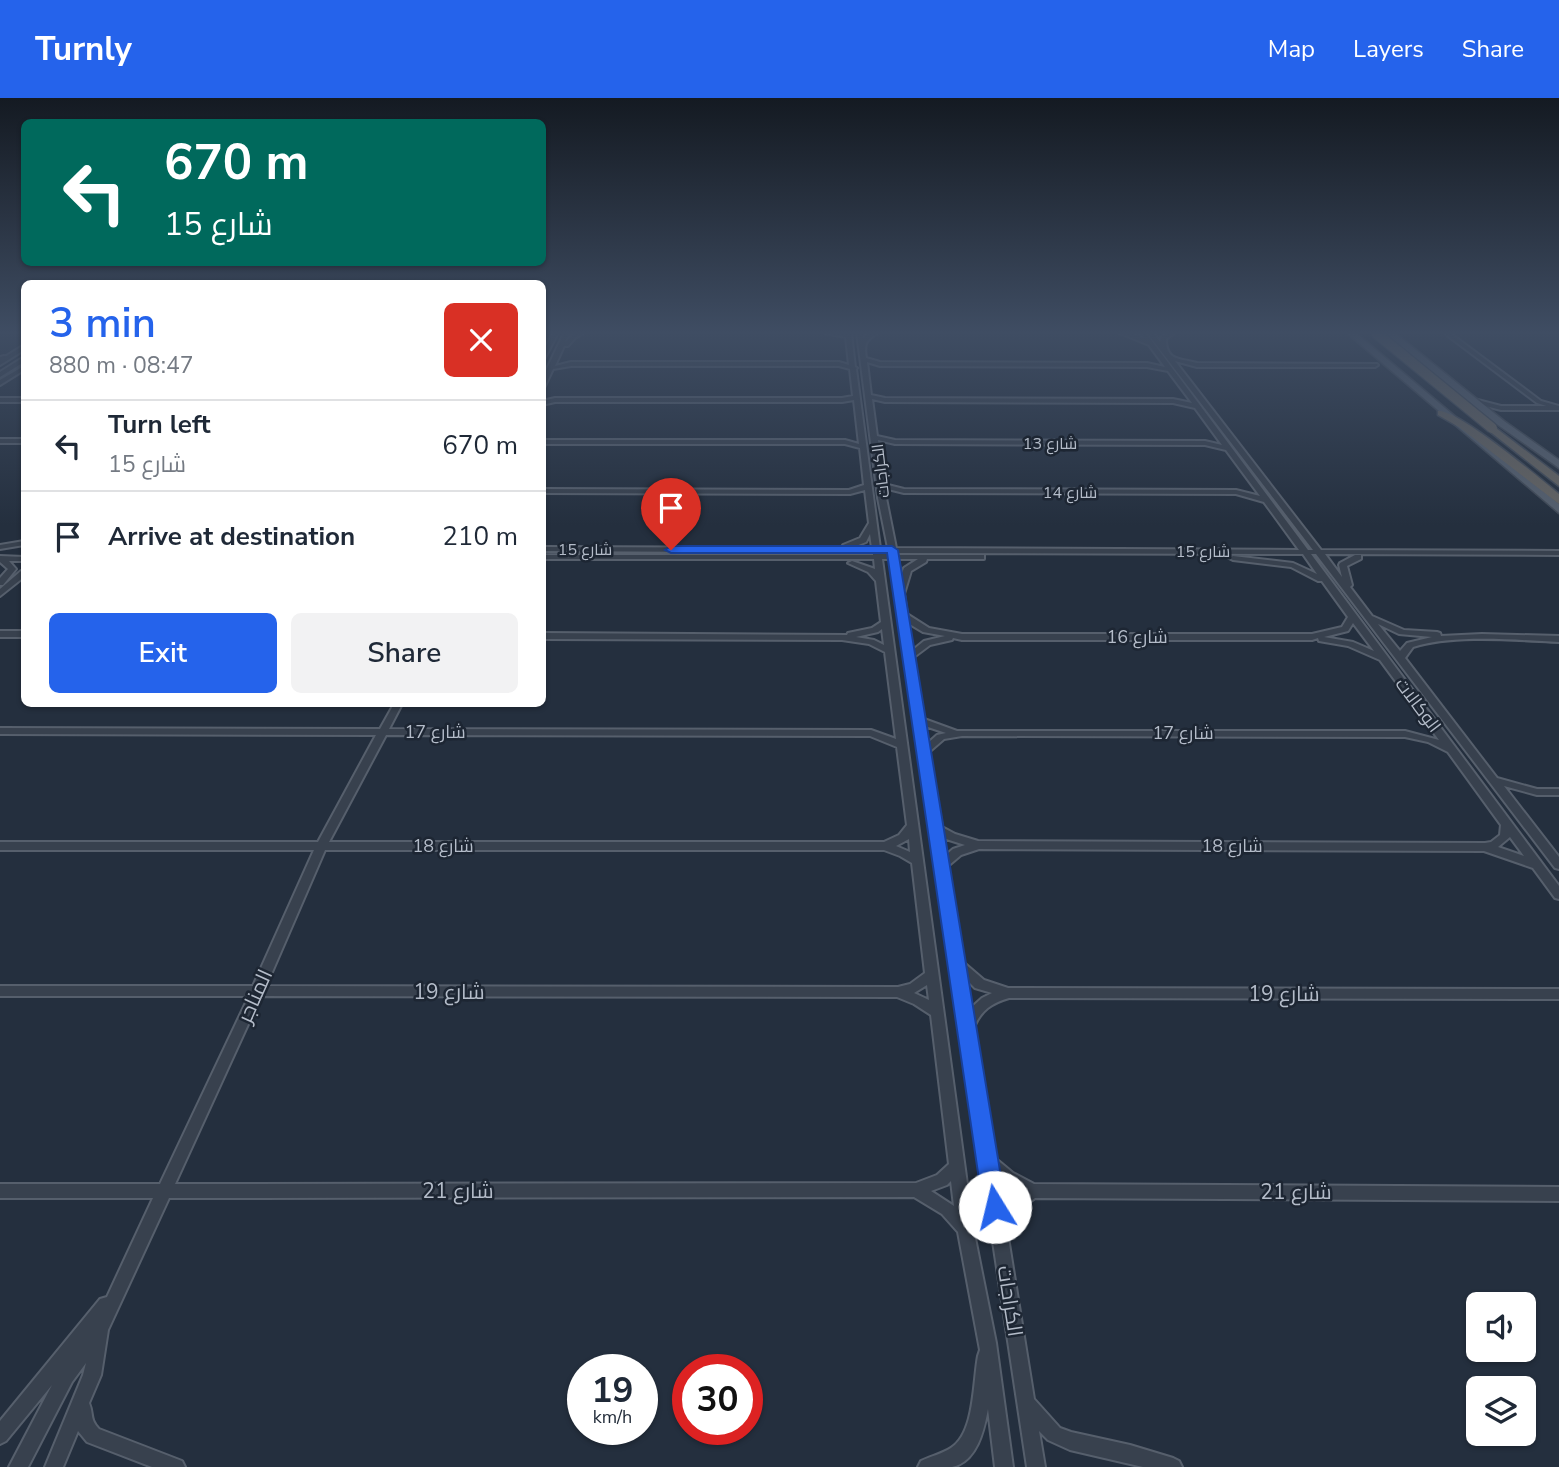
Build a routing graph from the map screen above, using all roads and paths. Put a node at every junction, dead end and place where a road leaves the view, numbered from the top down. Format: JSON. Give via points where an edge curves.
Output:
{"nodes":[{"id":1,"x":863,"y":397,"type":"edge"},
{"id":2,"x":1188,"y":397,"type":"joint"},
{"id":3,"x":1200,"y":397,"type":"edge"},
{"id":4,"x":1425,"y":397,"type":"edge"},
{"id":5,"x":1448,"y":397,"type":"edge"},
{"id":6,"x":1455,"y":397,"type":"edge"},
{"id":7,"x":1469,"y":397,"type":"edge"},
{"id":8,"x":1526,"y":397,"type":"edge"},
{"id":9,"x":546,"y":398,"type":"edge"},
{"id":10,"x":0,"y":400,"type":"edge"},
{"id":11,"x":21,"y":400,"type":"edge"},
{"id":12,"x":555,"y":400,"type":"junction"},
{"id":13,"x":864,"y":400,"type":"junction"},
{"id":14,"x":1473,"y":400,"type":"junction"},
{"id":15,"x":546,"y":401,"type":"edge"},
{"id":16,"x":1173,"y":401,"type":"junction"},
{"id":17,"x":1195,"y":406,"type":"junction"},
{"id":18,"x":1539,"y":407,"type":"junction"},
{"id":19,"x":1559,"y":409,"type":"edge"},
{"id":20,"x":1442,"y":413,"type":"junction"},
{"id":21,"x":1491,"y":426,"type":"junction"},
{"id":22,"x":1219,"y":438,"type":"junction"},
{"id":23,"x":0,"y":441,"type":"edge"},
{"id":24,"x":21,"y":441,"type":"edge"},
{"id":25,"x":546,"y":442,"type":"edge"},
{"id":26,"x":863,"y":442,"type":"junction"},
{"id":27,"x":876,"y":442,"type":"junction"},
{"id":28,"x":1205,"y":443,"type":"junction"},
{"id":29,"x":1527,"y":443,"type":"junction"},
{"id":30,"x":1227,"y":448,"type":"junction"},
{"id":31,"x":1559,"y":465,"type":"edge"},
{"id":32,"x":1559,"y":471,"type":"edge"},
{"id":33,"x":1559,"y":482,"type":"edge"},
{"id":34,"x":1253,"y":484,"type":"junction"},
{"id":35,"x":546,"y":491,"type":"edge"},
{"id":36,"x":904,"y":491,"type":"junction"},
{"id":37,"x":875,"y":492,"type":"junction"},
{"id":38,"x":1236,"y":492,"type":"junction"},
{"id":39,"x":1559,"y":495,"type":"edge"},
{"id":40,"x":1265,"y":500,"type":"junction"},
{"id":41,"x":1559,"y":500,"type":"edge"},
{"id":42,"x":1559,"y":510,"type":"edge"},
{"id":43,"x":1277,"y":514,"type":"junction"},
{"id":44,"x":873,"y":523,"type":"junction"},
{"id":45,"x":889,"y":532,"type":"junction"},
{"id":46,"x":1305,"y":535,"type":"junction"},
{"id":47,"x":21,"y":544,"type":"edge"},
{"id":48,"x":0,"y":548,"type":"edge"},
{"id":49,"x":21,"y":548,"type":"edge"},
{"id":50,"x":546,"y":550,"type":"edge"},
{"id":51,"x":835,"y":550,"type":"junction"},
{"id":52,"x":964,"y":550,"type":"junction"},
{"id":53,"x":1263,"y":552,"type":"junction"},
{"id":54,"x":1443,"y":552,"type":"junction"},
{"id":55,"x":1559,"y":553,"type":"edge"},
{"id":56,"x":878,"y":554,"type":"junction"},
{"id":57,"x":893,"y":554,"type":"junction"},
{"id":58,"x":1313,"y":555,"type":"junction"},
{"id":59,"x":546,"y":557,"type":"edge"},
{"id":60,"x":936,"y":557,"type":"junction"},
{"id":61,"x":1358,"y":557,"type":"junction"},
{"id":62,"x":818,"y":558,"type":"junction"},
{"id":63,"x":1233,"y":558,"type":"junction"},
{"id":64,"x":1559,"y":558,"type":"edge"},
{"id":65,"x":0,"y":559,"type":"edge"},
{"id":66,"x":21,"y":559,"type":"edge"},
{"id":67,"x":21,"y":576,"type":"edge"},
{"id":68,"x":0,"y":583,"type":"edge"},
{"id":69,"x":882,"y":583,"type":"junction"},
{"id":70,"x":1329,"y":583,"type":"junction"},
{"id":71,"x":1350,"y":591,"type":"junction"},
{"id":72,"x":0,"y":593,"type":"edge"},
{"id":73,"x":899,"y":596,"type":"junction"},
{"id":74,"x":902,"y":615,"type":"junction"},
{"id":75,"x":1368,"y":615,"type":"junction"},
{"id":76,"x":1353,"y":616,"type":"junction"},
{"id":77,"x":887,"y":622,"type":"junction"},
{"id":78,"x":0,"y":634,"type":"edge"},
{"id":79,"x":21,"y":634,"type":"edge"},
{"id":80,"x":546,"y":636,"type":"edge"},
{"id":81,"x":842,"y":637,"type":"junction"},
{"id":82,"x":962,"y":637,"type":"junction"},
{"id":83,"x":1312,"y":637,"type":"junction"},
{"id":84,"x":1453,"y":638,"type":"junction"},
{"id":85,"x":1559,"y":639,"type":"edge"},
{"id":86,"x":890,"y":651,"type":"junction"},
{"id":87,"x":910,"y":656,"type":"junction"},
{"id":88,"x":1400,"y":658,"type":"junction"},
{"id":89,"x":1383,"y":659,"type":"junction"},
{"id":90,"x":396,"y":707,"type":"edge"},
{"id":91,"x":1427,"y":717,"type":"junction"},
{"id":92,"x":919,"y":721,"type":"junction"},
{"id":93,"x":900,"y":723,"type":"junction"},
{"id":94,"x":0,"y":731,"type":"edge"},
{"id":95,"x":384,"y":732,"type":"junction"},
{"id":96,"x":871,"y":733,"type":"junction"},
{"id":97,"x":962,"y":733,"type":"junction"},
{"id":98,"x":1405,"y":734,"type":"junction"},
{"id":99,"x":902,"y":745,"type":"junction"},
{"id":100,"x":924,"y":751,"type":"junction"},
{"id":101,"x":1454,"y":752,"type":"junction"},
{"id":102,"x":1494,"y":779,"type":"junction"},
{"id":103,"x":1537,"y":792,"type":"junction"},
{"id":104,"x":1559,"y":793,"type":"edge"},
{"id":105,"x":1516,"y":808,"type":"junction"},
{"id":106,"x":1507,"y":824,"type":"junction"},
{"id":107,"x":913,"y":825,"type":"junction"},
{"id":108,"x":936,"y":829,"type":"junction"},
{"id":109,"x":0,"y":845,"type":"edge"},
{"id":110,"x":978,"y":845,"type":"junction"},
{"id":111,"x":321,"y":846,"type":"junction"},
{"id":112,"x":886,"y":846,"type":"junction"},
{"id":113,"x":1485,"y":847,"type":"junction"},
{"id":114,"x":918,"y":862,"type":"junction"},
{"id":115,"x":942,"y":865,"type":"junction"},
{"id":116,"x":1536,"y":865,"type":"junction"},
{"id":117,"x":1559,"y":865,"type":"edge"},
{"id":118,"x":1559,"y":895,"type":"edge"},
{"id":119,"x":956,"y":963,"type":"junction"},
{"id":120,"x":932,"y":975,"type":"junction"},
{"id":121,"x":0,"y":991,"type":"edge"},
{"id":122,"x":257,"y":992,"type":"junction"},
{"id":123,"x":898,"y":992,"type":"junction"},
{"id":124,"x":1008,"y":993,"type":"junction"},
{"id":125,"x":1559,"y":994,"type":"edge"},
{"id":126,"x":937,"y":1013,"type":"junction"},
{"id":127,"x":967,"y":1028,"type":"junction"},
{"id":128,"x":987,"y":1160,"type":"junction"},
{"id":129,"x":958,"y":1165,"type":"junction"},
{"id":130,"x":916,"y":1190,"type":"junction"},
{"id":131,"x":0,"y":1191,"type":"edge"},
{"id":132,"x":164,"y":1191,"type":"junction"},
{"id":133,"x":1033,"y":1191,"type":"junction"},
{"id":134,"x":1559,"y":1194,"type":"edge"},
{"id":135,"x":965,"y":1228,"type":"junction"},
{"id":136,"x":998,"y":1231,"type":"junction"},
{"id":137,"x":117,"y":1292,"type":"junction"},
{"id":138,"x":101,"y":1327,"type":"junction"},
{"id":139,"x":988,"y":1343,"type":"junction"},
{"id":140,"x":83,"y":1401,"type":"junction"},
{"id":141,"x":1027,"y":1404,"type":"junction"},
{"id":142,"x":0,"y":1435,"type":"edge"},
{"id":143,"x":18,"y":1467,"type":"edge"},
{"id":144,"x":54,"y":1467,"type":"edge"},
{"id":145,"x":176,"y":1467,"type":"edge"},
{"id":146,"x":927,"y":1467,"type":"edge"},
{"id":147,"x":1003,"y":1467,"type":"edge"},
{"id":148,"x":1036,"y":1467,"type":"edge"},
{"id":149,"x":1173,"y":1467,"type":"edge"}],
"edges":[{"from":1,"to":13,"type":"street","name":"الكراجات"},
{"from":2,"to":16,"type":"street"},
{"from":2,"to":17,"type":"street","name":"الوكالات"},
{"from":3,"to":46,"type":"street","name":"الوكالات"},
{"from":4,"to":20,"type":"main road"},
{"from":5,"to":21,"type":"highway"},
{"from":6,"to":21,"type":"highway","bridge":true},
{"from":7,"to":14,"type":"main road"},
{"from":8,"to":18,"type":"street"},
{"from":9,"to":12,"type":"street"},
{"from":10,"to":11,"type":"street"},
{"from":12,"to":13,"type":"street"},
{"from":12,"to":15,"type":"street"},
{"from":13,"to":16,"type":"street"},
{"from":13,"to":26,"type":"street","name":"الكراجات"},
{"from":13,"to":27,"type":"street","name":"الكراجات"},
{"from":14,"to":18,"type":"street","via":[[1501,408]]},
{"from":14,"to":21,"type":"main road"},
{"from":16,"to":17,"type":"street"},
{"from":17,"to":22,"type":"street","name":"الوكالات"},
{"from":18,"to":19,"type":"street"},
{"from":18,"to":21,"type":"street","via":[[1506,411]]},
{"from":20,"to":41,"type":"highway"},
{"from":20,"to":42,"type":"main road"},
{"from":21,"to":29,"type":"main road"},
{"from":21,"to":33,"type":"highway"},
{"from":21,"to":39,"type":"highway"},
{"from":22,"to":28,"type":"street","name":"شارع 13"},
{"from":22,"to":30,"type":"street","name":"الوكالات"},
{"from":23,"to":24,"type":"street"},
{"from":25,"to":26,"type":"street"},
{"from":26,"to":37,"type":"street","name":"الكراجات"},
{"from":27,"to":28,"type":"street","name":"شارع 13"},
{"from":27,"to":37,"type":"street","name":"الكراجات"},
{"from":28,"to":30,"type":"street","name":"شارع 13"},
{"from":29,"to":31,"type":"main road"},
{"from":29,"to":32,"type":"highway"},
{"from":30,"to":34,"type":"street","name":"الوكالات"},
{"from":34,"to":38,"type":"street","name":"شارع 14"},
{"from":34,"to":40,"type":"street","name":"الوكالات"},
{"from":35,"to":37,"type":"street","name":"شارع 14"},
{"from":36,"to":37,"type":"street","name":"شارع 14"},
{"from":36,"to":37,"type":"street","name":"شارع 14"},
{"from":36,"to":38,"type":"street","name":"شارع 14"},
{"from":37,"to":44,"type":"street","name":"الكراجات"},
{"from":37,"to":45,"type":"street","name":"الكراجات"},
{"from":38,"to":40,"type":"street","name":"شارع 14"},
{"from":40,"to":43,"type":"street","name":"الوكالات"},
{"from":43,"to":53,"type":"street","name":"الوكالات","via":[[1287,541]]},
{"from":43,"to":58,"type":"street","name":"الوكالات"},
{"from":44,"to":51,"type":"street","name":"الكراجات","via":[[863,540]]},
{"from":44,"to":56,"type":"street","name":"الكراجات"},
{"from":45,"to":52,"type":"street","name":"شارع 15","via":[[909,544]]},
{"from":45,"to":57,"type":"street","name":"الكراجات"},
{"from":46,"to":54,"type":"street","name":"شارع 15","via":[[1335,546]]},
{"from":46,"to":58,"type":"street","name":"الوكالات"},
{"from":47,"to":48,"type":"street"},
{"from":48,"to":49,"type":"street"},
{"from":50,"to":51,"type":"street","name":"شارع 15"},
{"from":51,"to":56,"type":"street","name":"شارع 15"},
{"from":52,"to":53,"type":"street","name":"شارع 15"},
{"from":52,"to":57,"type":"street","name":"شارع 15"},
{"from":53,"to":58,"type":"street","name":"شارع 15"},
{"from":54,"to":55,"type":"street","name":"شارع 15"},
{"from":54,"to":58,"type":"street","name":"شارع 15"},
{"from":56,"to":57,"type":"street","name":"شارع 15"},
{"from":56,"to":62,"type":"street","name":"شارع 15"},
{"from":56,"to":69,"type":"street","name":"الكراجات"},
{"from":57,"to":60,"type":"street","name":"شارع 15"},
{"from":57,"to":73,"type":"street","name":"الكراجات"},
{"from":58,"to":61,"type":"street","name":"شارع 15"},
{"from":58,"to":63,"type":"street","name":"شارع 15"},
{"from":58,"to":70,"type":"street","name":"الوكالات"},
{"from":58,"to":71,"type":"street","name":"الوكالات"},
{"from":59,"to":62,"type":"street","name":"شارع 15"},
{"from":60,"to":63,"type":"street","name":"شارع 15"},
{"from":60,"to":73,"type":"street","via":[[910,567]]},
{"from":61,"to":64,"type":"street","name":"شارع 15"},
{"from":61,"to":71,"type":"street","via":[[1343,565]]},
{"from":62,"to":69,"type":"street","name":"شارع 15","via":[[866,567]]},
{"from":63,"to":70,"type":"street","name":"شارع 15","via":[[1293,565]]},
{"from":65,"to":66,"type":"street"},
{"from":65,"to":68,"type":"street","via":[[12,569]]},
{"from":67,"to":72,"type":"street"},
{"from":69,"to":77,"type":"street","name":"الكراجات"},
{"from":70,"to":76,"type":"street","name":"الوكالات"},
{"from":71,"to":75,"type":"street","name":"الوكالات"},
{"from":73,"to":74,"type":"street","name":"الكراجات"},
{"from":74,"to":82,"type":"street","name":"شارع 16","via":[[926,630]]},
{"from":74,"to":87,"type":"street","name":"الكراجات"},
{"from":75,"to":84,"type":"street","via":[[1402,632]]},
{"from":75,"to":88,"type":"street","name":"الوكالات"},
{"from":76,"to":83,"type":"street","name":"شارع 16","via":[[1345,629]]},
{"from":76,"to":89,"type":"street","name":"الوكالات"},
{"from":77,"to":81,"type":"street","via":[[875,630]]},
{"from":77,"to":86,"type":"street","name":"الكراجات"},
{"from":78,"to":79,"type":"street"},
{"from":80,"to":81,"type":"street"},
{"from":81,"to":86,"type":"street","via":[[872,642]]},
{"from":82,"to":83,"type":"street","name":"شارع 16"},
{"from":82,"to":87,"type":"street","name":"شارع 16","via":[[935,641]]},
{"from":83,"to":89,"type":"street","name":"شارع 16","via":[[1350,644]]},
{"from":84,"to":85,"type":"street"},
{"from":84,"to":88,"type":"street","via":[[1411,644]]},
{"from":86,"to":93,"type":"street","name":"الكراجات"},
{"from":87,"to":92,"type":"street","name":"الكراجات"},
{"from":88,"to":102,"type":"street","name":"الوكالات"},
{"from":89,"to":91,"type":"street","name":"الوكالات"},
{"from":90,"to":95,"type":"street","name":"المناجر"},
{"from":91,"to":98,"type":"street","via":[[1422,728]]},
{"from":91,"to":101,"type":"street","name":"الوكالات"},
{"from":92,"to":97,"type":"street","name":"شارع 17"},
{"from":92,"to":100,"type":"street","name":"الكراجات"},
{"from":93,"to":96,"type":"street","name":"شارع 17"},
{"from":93,"to":99,"type":"street","name":"الكراجات"},
{"from":94,"to":95,"type":"street","name":"شارع 17"},
{"from":95,"to":96,"type":"street","name":"شارع 17"},
{"from":95,"to":111,"type":"street","name":"المناجر"},
{"from":96,"to":99,"type":"street","name":"شارع 17"},
{"from":97,"to":98,"type":"street","name":"شارع 17"},
{"from":97,"to":100,"type":"street","name":"شارع 17","via":[[936,739]]},
{"from":98,"to":101,"type":"street","name":"شارع 17"},
{"from":99,"to":107,"type":"street","name":"الكراجات"},
{"from":100,"to":108,"type":"street","name":"الكراجات"},
{"from":101,"to":106,"type":"street","name":"الوكالات"},
{"from":102,"to":103,"type":"street"},
{"from":102,"to":105,"type":"street","name":"الوكالات"},
{"from":103,"to":104,"type":"street"},
{"from":103,"to":105,"type":"street"},
{"from":105,"to":117,"type":"street","name":"الوكالات"},
{"from":106,"to":113,"type":"street","via":[[1505,837]]},
{"from":106,"to":116,"type":"street","name":"الوكالات"},
{"from":107,"to":112,"type":"street","via":[[903,838]]},
{"from":107,"to":114,"type":"street","name":"الكراجات"},
{"from":108,"to":110,"type":"street","name":"شارع 18"},
{"from":108,"to":115,"type":"street","name":"الكراجات"},
{"from":109,"to":111,"type":"street","name":"شارع 18"},
{"from":110,"to":113,"type":"street","name":"شارع 18"},
{"from":110,"to":115,"type":"street","name":"شارع 18","via":[[957,852]]},
{"from":111,"to":112,"type":"street","name":"شارع 18"},
{"from":111,"to":122,"type":"street","name":"المناجر"},
{"from":112,"to":114,"type":"street","name":"شارع 18"},
{"from":113,"to":116,"type":"street","name":"شارع 18"},
{"from":114,"to":120,"type":"street","name":"الكراجات"},
{"from":115,"to":119,"type":"street","name":"الكراجات"},
{"from":116,"to":118,"type":"street","name":"الوكالات"},
{"from":119,"to":124,"type":"street","name":"شارع 19","via":[[980,984]]},
{"from":119,"to":127,"type":"street","name":"الكراجات"},
{"from":120,"to":123,"type":"street","name":"شارع 19","via":[[914,988]]},
{"from":120,"to":126,"type":"street","name":"الكراجات"},
{"from":121,"to":122,"type":"street","name":"شارع 19"},
{"from":122,"to":123,"type":"street","name":"شارع 19"},
{"from":122,"to":132,"type":"street","name":"المناجر"},
{"from":123,"to":126,"type":"street","name":"شارع 19"},
{"from":124,"to":125,"type":"street","name":"شارع 19"},
{"from":124,"to":127,"type":"street","name":"شارع 19","via":[[983,1002]]},
{"from":126,"to":129,"type":"street","name":"الكراجات"},
{"from":127,"to":128,"type":"street","name":"الكراجات"},
{"from":128,"to":133,"type":"street","name":"شارع 21"},
{"from":128,"to":136,"type":"street","name":"الكراجات"},
{"from":129,"to":130,"type":"street","name":"شارع 21","via":[[942,1181]]},
{"from":129,"to":135,"type":"street","name":"الكراجات"},
{"from":130,"to":132,"type":"street","name":"شارع 21"},
{"from":130,"to":135,"type":"street","via":[[947,1209]]},
{"from":131,"to":132,"type":"street","name":"شارع 21"},
{"from":132,"to":137,"type":"street","name":"المناجر"},
{"from":133,"to":134,"type":"street","name":"شارع 21"},
{"from":133,"to":136,"type":"street","via":[[1016,1203]]},
{"from":135,"to":139,"type":"street","name":"الكراجات"},
{"from":136,"to":141,"type":"street","name":"الكراجات"},
{"from":137,"to":138,"type":"street","name":"المناجر"},
{"from":137,"to":142,"type":"street","name":"المناجر"},
{"from":138,"to":140,"type":"street","name":"المناجر"},
{"from":138,"to":143,"type":"street","name":"المناجر","via":[[66,1376]]},
{"from":139,"to":146,"type":"street","name":"الكراجات","via":[[967,1446],[954,1457]]},
{"from":139,"to":147,"type":"street","name":"الكراجات"},
{"from":140,"to":144,"type":"street","name":"المناجر"},
{"from":140,"to":145,"type":"street","via":[[83,1424],[93,1436]]},
{"from":141,"to":148,"type":"street","name":"الكراجات"},
{"from":141,"to":149,"type":"street","via":[[1054,1434],[1070,1441]]}]}
